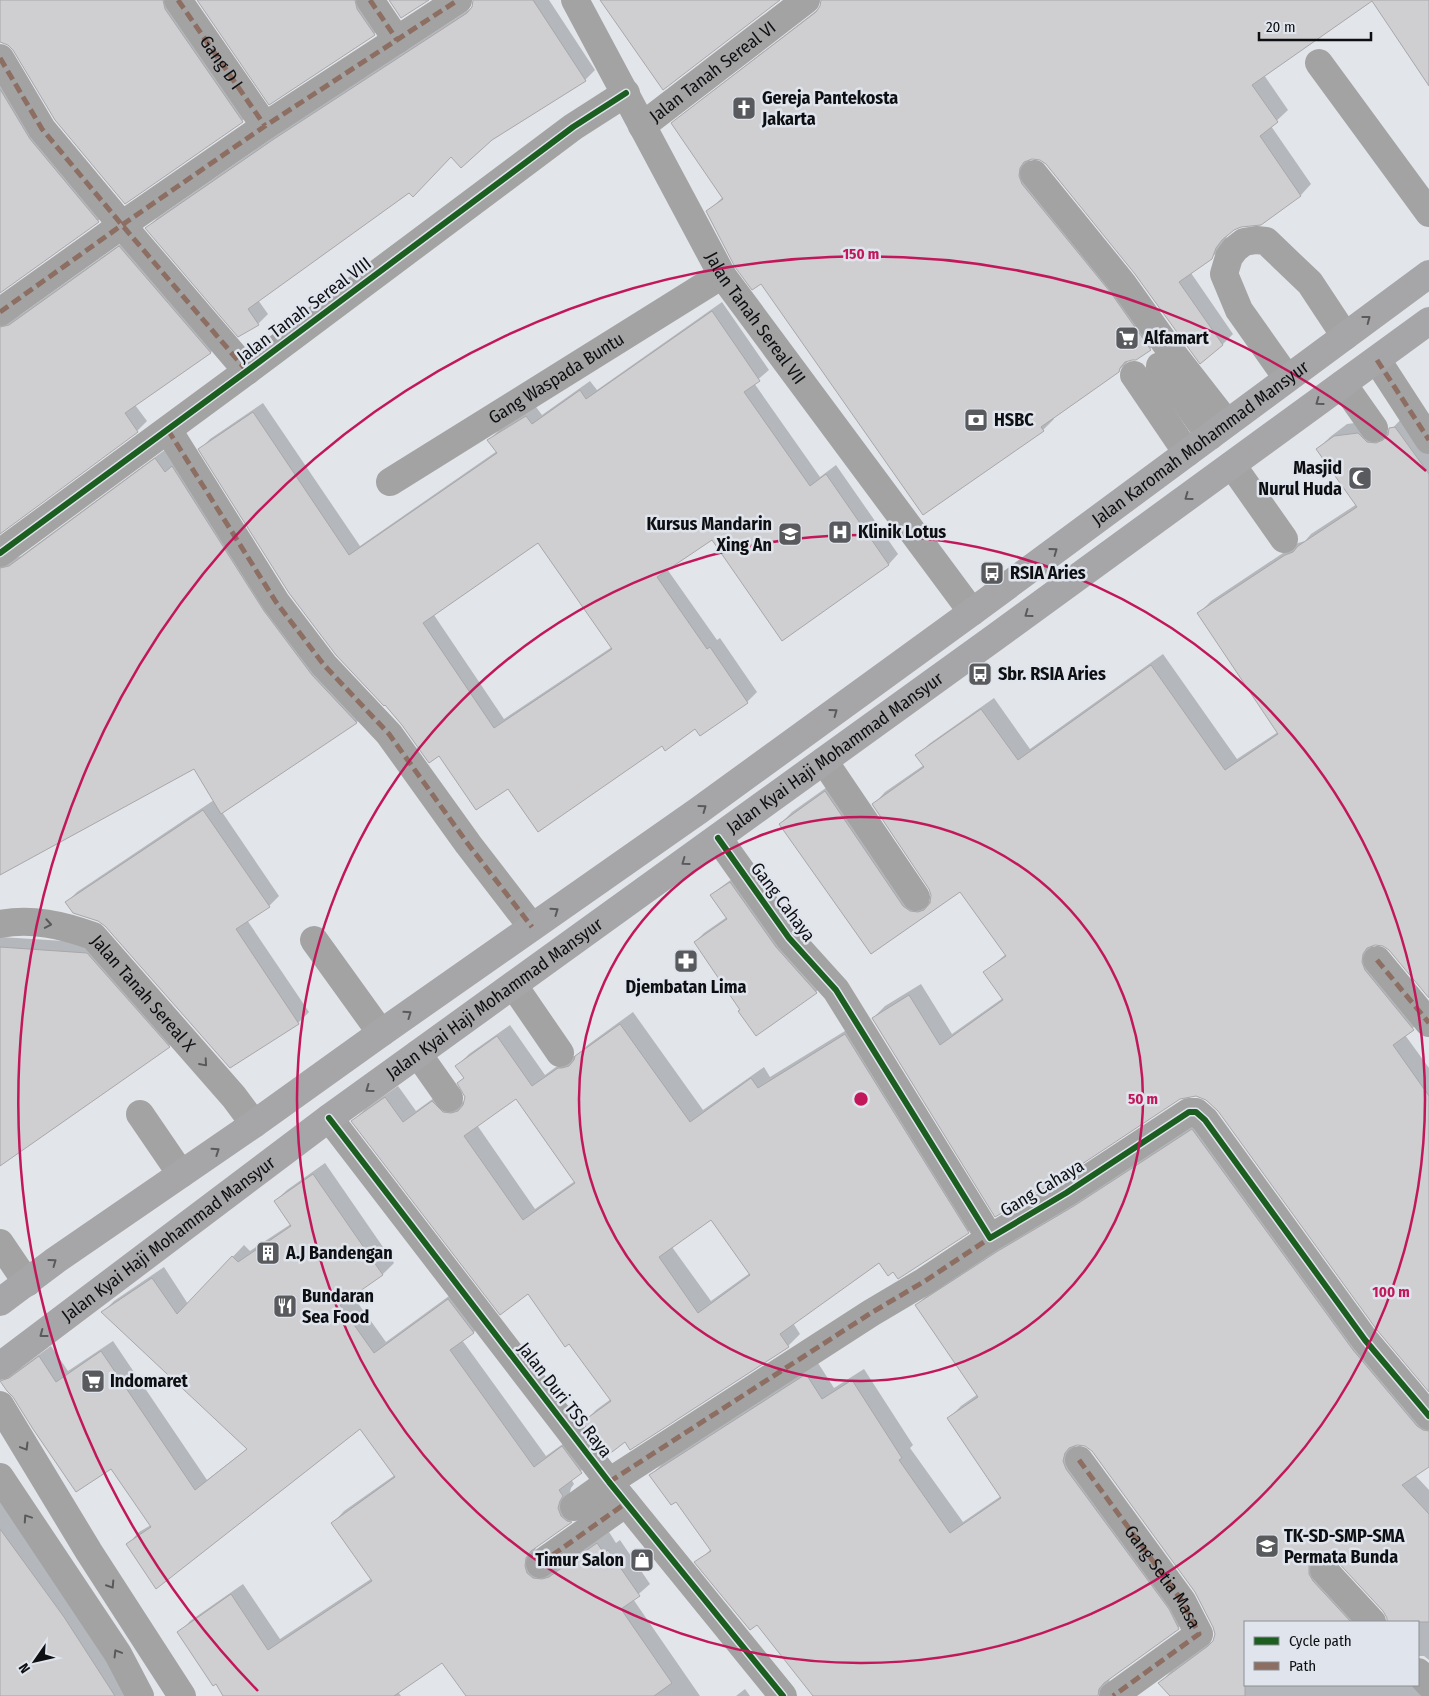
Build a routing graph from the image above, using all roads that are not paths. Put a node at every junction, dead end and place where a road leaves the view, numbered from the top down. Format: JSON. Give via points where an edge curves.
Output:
{"nodes":[{"id":1,"x":178,"y":0,"type":"edge"},
{"id":2,"x":370,"y":0,"type":"edge"},
{"id":3,"x":458,"y":0,"type":"edge"},
{"id":4,"x":575,"y":0,"type":"edge"},
{"id":5,"x":806,"y":0,"type":"edge"},
{"id":6,"x":397,"y":40,"type":"junction"},
{"id":7,"x":0,"y":58,"type":"edge"},
{"id":8,"x":1319,"y":63,"type":"dead end"},
{"id":9,"x":626,"y":93,"type":"junction"},
{"id":10,"x":265,"y":126,"type":"junction"},
{"id":11,"x":642,"y":126,"type":"junction"},
{"id":12,"x":1034,"y":174,"type":"dead end"},
{"id":13,"x":1429,"y":213,"type":"edge"},
{"id":14,"x":122,"y":225,"type":"junction"},
{"id":15,"x":1429,"y":274,"type":"edge"},
{"id":16,"x":722,"y":275,"type":"junction"},
{"id":17,"x":0,"y":312,"type":"edge"},
{"id":18,"x":1429,"y":321,"type":"edge"},
{"id":19,"x":1345,"y":336,"type":"junction"},
{"id":20,"x":1376,"y":360,"type":"junction"},
{"id":21,"x":247,"y":372,"type":"junction"},
{"id":22,"x":1287,"y":378,"type":"junction"},
{"id":23,"x":1343,"y":384,"type":"junction"},
{"id":24,"x":1374,"y":428,"type":"dead end"},
{"id":25,"x":168,"y":430,"type":"junction"},
{"id":26,"x":1218,"y":430,"type":"junction"},
{"id":27,"x":1429,"y":440,"type":"edge"},
{"id":28,"x":1187,"y":452,"type":"junction"},
{"id":29,"x":1232,"y":465,"type":"junction"},
{"id":30,"x":390,"y":482,"type":"dead end"},
{"id":31,"x":1284,"y":539,"type":"dead end"},
{"id":32,"x":0,"y":553,"type":"edge"},
{"id":33,"x":972,"y":612,"type":"junction"},
{"id":34,"x":994,"y":638,"type":"junction"},
{"id":35,"x":824,"y":761,"type":"junction"},
{"id":36,"x":718,"y":838,"type":"junction"},
{"id":37,"x":916,"y":897,"type":"dead end"},
{"id":38,"x":0,"y":924,"type":"edge"},
{"id":39,"x":532,"y":927,"type":"junction"},
{"id":40,"x":314,"y":940,"type":"dead end"},
{"id":41,"x":1377,"y":960,"type":"dead end"},
{"id":42,"x":514,"y":986,"type":"junction"},
{"id":43,"x":1429,"y":1023,"type":"edge"},
{"id":44,"x":381,"y":1033,"type":"junction"},
{"id":45,"x":560,"y":1053,"type":"dead end"},
{"id":46,"x":418,"y":1054,"type":"junction"},
{"id":47,"x":306,"y":1087,"type":"junction"},
{"id":48,"x":449,"y":1098,"type":"dead end"},
{"id":49,"x":140,"y":1114,"type":"dead end"},
{"id":50,"x":329,"y":1118,"type":"junction"},
{"id":51,"x":254,"y":1124,"type":"junction"},
{"id":52,"x":279,"y":1157,"type":"junction"},
{"id":53,"x":182,"y":1174,"type":"junction"},
{"id":54,"x":990,"y":1238,"type":"junction"},
{"id":55,"x":0,"y":1243,"type":"edge"},
{"id":56,"x":27,"y":1283,"type":"junction"},
{"id":57,"x":0,"y":1302,"type":"edge"},
{"id":58,"x":0,"y":1366,"type":"edge"},
{"id":59,"x":0,"y":1405,"type":"edge"},
{"id":60,"x":1429,"y":1416,"type":"edge"},
{"id":61,"x":1079,"y":1460,"type":"dead end"},
{"id":62,"x":0,"y":1477,"type":"edge"},
{"id":63,"x":609,"y":1482,"type":"junction"},
{"id":64,"x":626,"y":1503,"type":"junction"},
{"id":65,"x":574,"y":1506,"type":"dead end"},
{"id":66,"x":540,"y":1564,"type":"dead end"},
{"id":67,"x":1324,"y":1570,"type":"dead end"},
{"id":68,"x":1371,"y":1621,"type":"edge"},
{"id":69,"x":1419,"y":1673,"type":"edge"},
{"id":70,"x":1429,"y":1684,"type":"edge"},
{"id":71,"x":140,"y":1696,"type":"edge"},
{"id":72,"x":182,"y":1696,"type":"edge"},
{"id":73,"x":783,"y":1696,"type":"edge"},
{"id":74,"x":1113,"y":1696,"type":"edge"}],
"edges":[{"from":1,"to":10,"type":"street","name":"Gang D I"},
{"from":2,"to":6,"type":"street"},
{"from":3,"to":6,"type":"street"},
{"from":4,"to":9,"type":"street","name":"Jalan Tanah Sereal VII"},
{"from":5,"to":11,"type":"street","name":"Jalan Tanah Sereal VI"},
{"from":6,"to":10,"type":"street"},
{"from":7,"to":14,"type":"street","via":[[42,129]]},
{"from":8,"to":13,"type":"street"},
{"from":9,"to":11,"type":"street","name":"Jalan Tanah Sereal VII"},
{"from":9,"to":21,"type":"street","name":"Jalan Tanah Sereal VIII","via":[[573,127]]},
{"from":10,"to":14,"type":"street"},
{"from":11,"to":16,"type":"street","name":"Jalan Tanah Sereal VII"},
{"from":12,"to":26,"type":"street","via":[[1123,284],[1170,350]]},
{"from":14,"to":17,"type":"street"},
{"from":14,"to":21,"type":"street"},
{"from":19,"to":15,"type":"main road","name":"Jalan Karomah Mohammad Mansyur","one_way":true},
{"from":16,"to":30,"type":"street","name":"Gang Waspada Buntu"},
{"from":16,"to":33,"type":"street","name":"Jalan Tanah Sereal VII"},
{"from":18,"to":20,"type":"main road","name":"Jalan Karomah Mohammad Mansyur"},
{"from":19,"to":22,"type":"main road","name":"Jalan Karomah Mohammad Mansyur"},
{"from":19,"to":22,"type":"street","via":[[1310,283],[1266,241],[1244,242],[1229,257],[1224,274],[1239,310]]},
{"from":20,"to":23,"type":"main road","name":"Jalan Karomah Mohammad Mansyur"},
{"from":20,"to":27,"type":"street"},
{"from":21,"to":25,"type":"street","name":"Jalan Tanah Sereal VIII"},
{"from":22,"to":26,"type":"main road","name":"Jalan Karomah Mohammad Mansyur"},
{"from":23,"to":24,"type":"street"},
{"from":23,"to":29,"type":"main road","name":"Jalan Karomah Mohammad Mansyur","one_way":true},
{"from":25,"to":32,"type":"street","name":"Jalan Tanah Sereal VIII"},
{"from":25,"to":39,"type":"street","via":[[276,602],[324,665],[389,734]]},
{"from":26,"to":28,"type":"main road","name":"Jalan Karomah Mohammad Mansyur"},
{"from":26,"to":28,"type":"street","via":[[1145,368]]},
{"from":33,"to":28,"type":"main road","name":"Jalan Karomah Mohammad Mansyur","one_way":true},
{"from":29,"to":31,"type":"street"},
{"from":29,"to":34,"type":"main road","name":"Jalan Karomah Mohammad Mansyur","one_way":true},
{"from":33,"to":34,"type":"main road"},
{"from":39,"to":33,"type":"main road","name":"Jalan Kyai Haji Mohammad Mansyur","one_way":true},
{"from":34,"to":35,"type":"main road","name":"Jalan Kyai Haji Mohammad Mansyur"},
{"from":35,"to":36,"type":"main road","name":"Jalan Kyai Haji Mohammad Mansyur"},
{"from":35,"to":37,"type":"street"},
{"from":36,"to":42,"type":"main road","name":"Jalan Kyai Haji Mohammad Mansyur","one_way":true},
{"from":36,"to":54,"type":"street","name":"Gang Cahaya","via":[[789,938],[836,990]]},
{"from":38,"to":51,"type":"street","name":"Jalan Tanah Sereal X","one_way":true,"via":[[31,921],[68,927],[92,936]]},
{"from":44,"to":39,"type":"main road","name":"Jalan Kyai Haji Mohammad Mansyur","one_way":true},
{"from":40,"to":44,"type":"street"},
{"from":41,"to":43,"type":"street"},
{"from":42,"to":45,"type":"street"},
{"from":42,"to":46,"type":"main road","name":"Jalan Kyai Haji Mohammad Mansyur"},
{"from":44,"to":47,"type":"main road","name":"Jalan Kyai Haji Mohammad Mansyur"},
{"from":46,"to":48,"type":"street"},
{"from":46,"to":50,"type":"main road","name":"Jalan Kyai Haji Mohammad Mansyur","one_way":true},
{"from":47,"to":50,"type":"main road"},
{"from":47,"to":51,"type":"main road","name":"Jalan Kyai Haji Mohammad Mansyur"},
{"from":49,"to":53,"type":"street"},
{"from":50,"to":52,"type":"main road","name":"Jalan Kyai Haji Mohammad Mansyur"},
{"from":50,"to":63,"type":"street","name":"Jalan Duri TSS Raya"},
{"from":51,"to":52,"type":"main road"},
{"from":53,"to":51,"type":"main road","name":"Jalan Kyai Haji Mohammad Mansyur","one_way":true},
{"from":52,"to":58,"type":"main road","name":"Jalan Kyai Haji Mohammad Mansyur","one_way":true},
{"from":56,"to":53,"type":"main road","name":"Jalan Kyai Haji Mohammad Mansyur","one_way":true},
{"from":54,"to":60,"type":"street","name":"Gang Cahaya","via":[[1066,1193],[1189,1112],[1196,1112],[1365,1340]]},
{"from":54,"to":63,"type":"street"},
{"from":55,"to":56,"type":"street"},
{"from":56,"to":57,"type":"main road","name":"Jalan Kyai Haji Mohammad Mansyur"},
{"from":59,"to":72,"type":"street","one_way":true},
{"from":61,"to":74,"type":"street","name":"Gang Setia Masa","via":[[1182,1601],[1199,1634]]},
{"from":71,"to":62,"type":"street","one_way":true,"via":[[118,1654]]},
{"from":63,"to":64,"type":"street","name":"Jalan Duri TSS Raya"},
{"from":63,"to":65,"type":"street"},
{"from":64,"to":66,"type":"street"},
{"from":64,"to":73,"type":"street","name":"Jalan Duri TSS Raya"},
{"from":67,"to":68,"type":"street"},
{"from":69,"to":70,"type":"street"}]}
